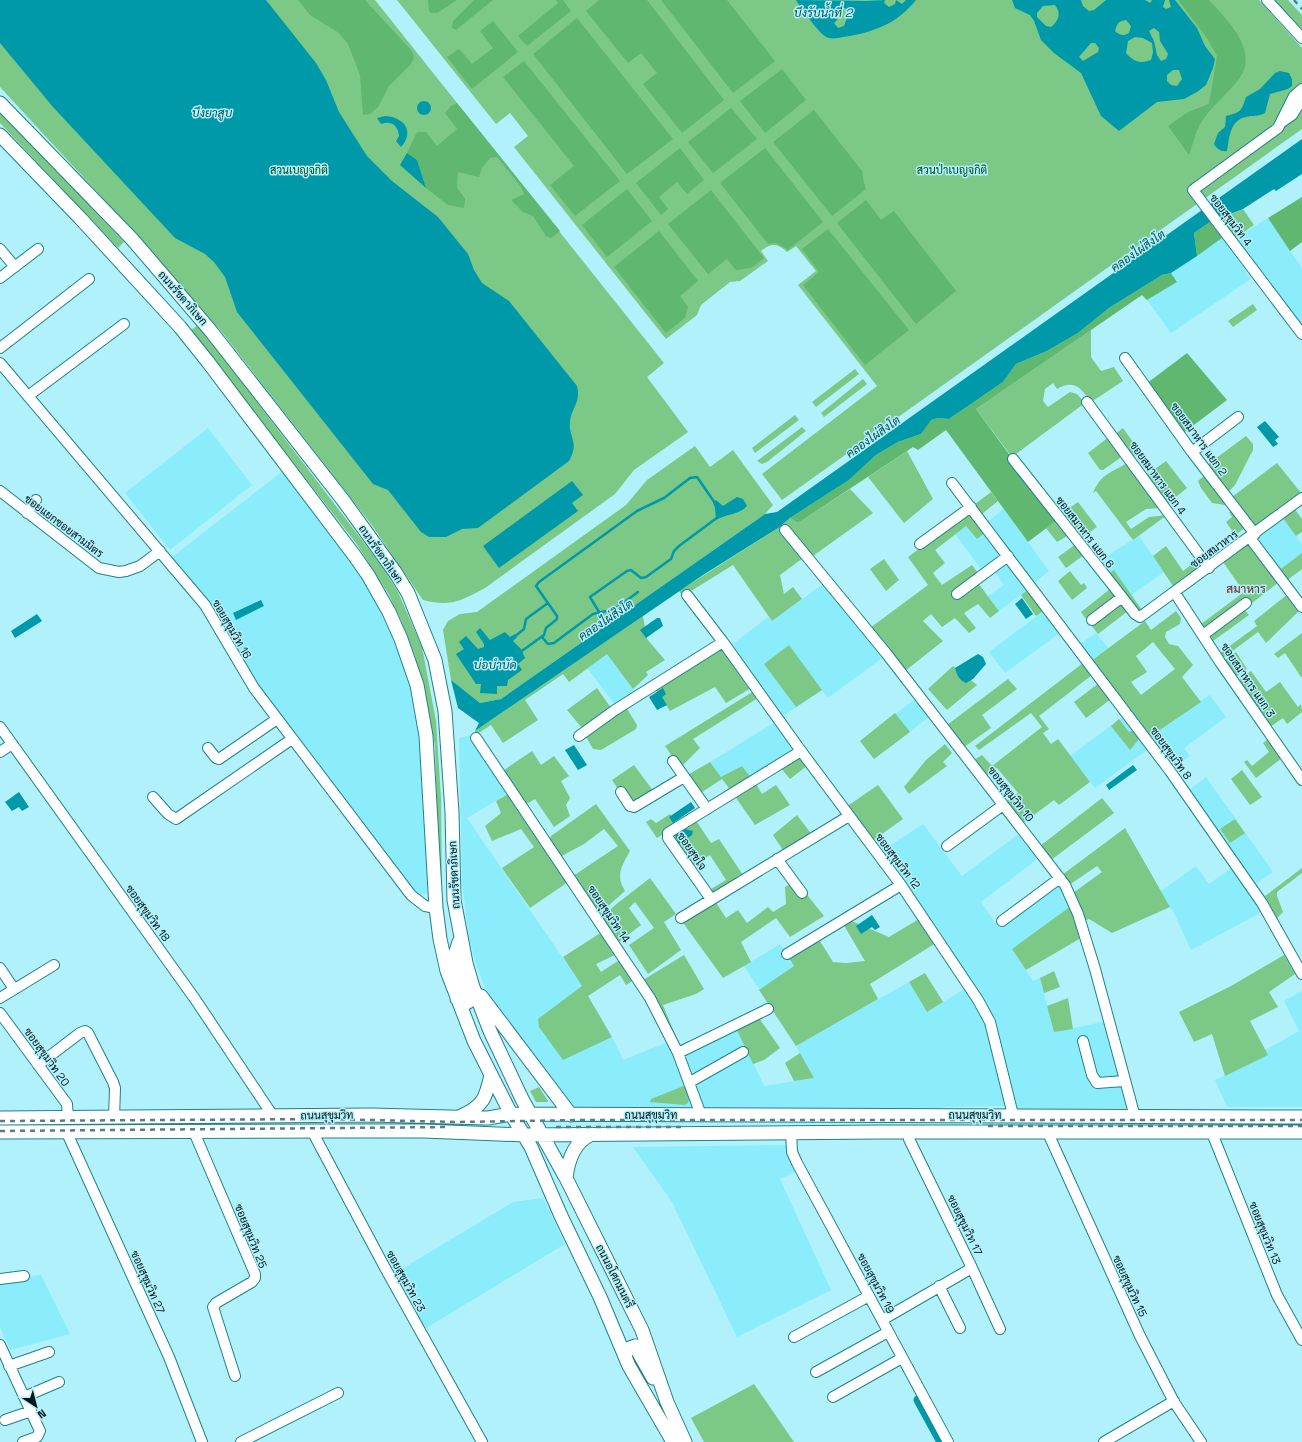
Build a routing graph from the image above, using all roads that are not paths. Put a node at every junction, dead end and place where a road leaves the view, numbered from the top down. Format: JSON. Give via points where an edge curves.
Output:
{"nodes":[{"id":1,"x":1267,"y":0,"type":"edge"},
{"id":2,"x":1302,"y":38,"type":"edge"},
{"id":3,"x":1302,"y":89,"type":"edge"},
{"id":4,"x":1302,"y":99,"type":"edge"},
{"id":5,"x":0,"y":103,"type":"edge"},
{"id":6,"x":1282,"y":122,"type":"junction"},
{"id":7,"x":0,"y":136,"type":"edge"},
{"id":8,"x":0,"y":249,"type":"edge"},
{"id":9,"x":38,"y":249,"type":"dead end"},
{"id":10,"x":15,"y":267,"type":"junction"},
{"id":11,"x":0,"y":278,"type":"edge"},
{"id":12,"x":89,"y":279,"type":"dead end"},
{"id":13,"x":124,"y":324,"type":"dead end"},
{"id":14,"x":1302,"y":334,"type":"edge"},
{"id":15,"x":0,"y":348,"type":"edge"},
{"id":16,"x":1125,"y":358,"type":"dead end"},
{"id":17,"x":0,"y":363,"type":"edge"},
{"id":18,"x":28,"y":396,"type":"junction"},
{"id":19,"x":1087,"y":402,"type":"dead end"},
{"id":20,"x":1238,"y":417,"type":"dead end"},
{"id":21,"x":1192,"y":452,"type":"junction"},
{"id":22,"x":1013,"y":459,"type":"dead end"},
{"id":23,"x":952,"y":483,"type":"dead end"},
{"id":24,"x":0,"y":491,"type":"edge"},
{"id":25,"x":1302,"y":498,"type":"edge"},
{"id":26,"x":36,"y":500,"type":"dead end"},
{"id":27,"x":971,"y":507,"type":"junction"},
{"id":28,"x":27,"y":513,"type":"junction"},
{"id":29,"x":785,"y":530,"type":"dead end"},
{"id":30,"x":1252,"y":536,"type":"junction"},
{"id":31,"x":920,"y":544,"type":"dead end"},
{"id":32,"x":160,"y":551,"type":"junction"},
{"id":33,"x":1008,"y":556,"type":"junction"},
{"id":34,"x":1209,"y":568,"type":"junction"},
{"id":35,"x":1175,"y":593,"type":"junction"},
{"id":36,"x":956,"y":594,"type":"dead end"},
{"id":37,"x":687,"y":595,"type":"dead end"},
{"id":38,"x":1122,"y":597,"type":"junction"},
{"id":39,"x":1246,"y":603,"type":"dead end"},
{"id":40,"x":1302,"y":607,"type":"edge"},
{"id":41,"x":1140,"y":617,"type":"joint"},
{"id":42,"x":1092,"y":620,"type":"dead end"},
{"id":43,"x":1203,"y":635,"type":"junction"},
{"id":44,"x":723,"y":642,"type":"junction"},
{"id":45,"x":278,"y":719,"type":"junction"},
{"id":46,"x":0,"y":727,"type":"edge"},
{"id":47,"x":578,"y":736,"type":"dead end"},
{"id":48,"x":476,"y":738,"type":"dead end"},
{"id":49,"x":292,"y":739,"type":"junction"},
{"id":50,"x":12,"y":744,"type":"junction"},
{"id":51,"x":208,"y":748,"type":"dead end"},
{"id":52,"x":800,"y":751,"type":"junction"},
{"id":53,"x":0,"y":752,"type":"edge"},
{"id":54,"x":672,"y":761,"type":"dead end"},
{"id":55,"x":684,"y":777,"type":"junction"},
{"id":56,"x":1302,"y":780,"type":"edge"},
{"id":57,"x":621,"y":792,"type":"dead end"},
{"id":58,"x":153,"y":797,"type":"dead end"},
{"id":59,"x":1003,"y":805,"type":"junction"},
{"id":60,"x":707,"y":809,"type":"junction"},
{"id":61,"x":849,"y":816,"type":"junction"},
{"id":62,"x":947,"y":846,"type":"dead end"},
{"id":63,"x":777,"y":858,"type":"junction"},
{"id":64,"x":1060,"y":878,"type":"junction"},
{"id":65,"x":901,"y":885,"type":"junction"},
{"id":66,"x":802,"y":893,"type":"dead end"},
{"id":67,"x":712,"y":899,"type":"junction"},
{"id":68,"x":436,"y":908,"type":"junction"},
{"id":69,"x":681,"y":918,"type":"dead end"},
{"id":70,"x":1002,"y":921,"type":"dead end"},
{"id":71,"x":460,"y":939,"type":"junction"},
{"id":72,"x":787,"y":954,"type":"dead end"},
{"id":73,"x":54,"y":965,"type":"dead end"},
{"id":74,"x":0,"y":968,"type":"edge"},
{"id":75,"x":1302,"y":974,"type":"edge"},
{"id":76,"x":473,"y":987,"type":"junction"},
{"id":77,"x":14,"y":989,"type":"junction"},
{"id":78,"x":0,"y":998,"type":"edge"},
{"id":79,"x":457,"y":999,"type":"junction"},
{"id":80,"x":768,"y":1009,"type":"dead end"},
{"id":81,"x":0,"y":1013,"type":"edge"},
{"id":82,"x":1083,"y":1041,"type":"dead end"},
{"id":83,"x":743,"y":1052,"type":"dead end"},
{"id":84,"x":678,"y":1053,"type":"junction"},
{"id":85,"x":38,"y":1064,"type":"junction"},
{"id":86,"x":491,"y":1075,"type":"junction"},
{"id":87,"x":1124,"y":1081,"type":"junction"},
{"id":88,"x":690,"y":1082,"type":"junction"},
{"id":89,"x":511,"y":1114,"type":"junction"},
{"id":90,"x":531,"y":1115,"type":"junction"},
{"id":91,"x":571,"y":1115,"type":"junction"},
{"id":92,"x":701,"y":1115,"type":"junction"},
{"id":93,"x":1013,"y":1115,"type":"junction"},
{"id":94,"x":273,"y":1116,"type":"junction"},
{"id":95,"x":458,"y":1117,"type":"junction"},
{"id":96,"x":1135,"y":1117,"type":"junction"},
{"id":97,"x":1302,"y":1117,"type":"edge"},
{"id":98,"x":0,"y":1118,"type":"edge"},
{"id":99,"x":68,"y":1118,"type":"junction"},
{"id":100,"x":114,"y":1118,"type":"junction"},
{"id":101,"x":312,"y":1131,"type":"junction"},
{"id":102,"x":0,"y":1132,"type":"edge"},
{"id":103,"x":194,"y":1132,"type":"junction"},
{"id":104,"x":791,"y":1132,"type":"junction"},
{"id":105,"x":908,"y":1132,"type":"junction"},
{"id":106,"x":1302,"y":1132,"type":"edge"},
{"id":107,"x":67,"y":1133,"type":"junction"},
{"id":108,"x":1048,"y":1133,"type":"junction"},
{"id":109,"x":1212,"y":1133,"type":"junction"},
{"id":110,"x":525,"y":1135,"type":"junction"},
{"id":111,"x":543,"y":1135,"type":"junction"},
{"id":112,"x":590,"y":1135,"type":"junction"},
{"id":113,"x":566,"y":1178,"type":"junction"},
{"id":114,"x":972,"y":1268,"type":"junction"},
{"id":115,"x":24,"y":1276,"type":"dead end"},
{"id":116,"x":0,"y":1278,"type":"edge"},
{"id":117,"x":939,"y":1286,"type":"junction"},
{"id":118,"x":869,"y":1296,"type":"junction"},
{"id":119,"x":882,"y":1320,"type":"junction"},
{"id":120,"x":960,"y":1328,"type":"dead end"},
{"id":121,"x":1000,"y":1329,"type":"dead end"},
{"id":122,"x":888,"y":1332,"type":"junction"},
{"id":123,"x":1301,"y":1334,"type":"edge"},
{"id":124,"x":794,"y":1337,"type":"dead end"},
{"id":125,"x":0,"y":1345,"type":"edge"},
{"id":126,"x":49,"y":1352,"type":"dead end"},
{"id":127,"x":625,"y":1357,"type":"junction"},
{"id":128,"x":902,"y":1358,"type":"junction"},
{"id":129,"x":10,"y":1366,"type":"junction"},
{"id":130,"x":816,"y":1372,"type":"dead end"},
{"id":131,"x":235,"y":1376,"type":"dead end"},
{"id":132,"x":59,"y":1382,"type":"dead end"},
{"id":133,"x":338,"y":1393,"type":"dead end"},
{"id":134,"x":24,"y":1397,"type":"junction"},
{"id":135,"x":833,"y":1397,"type":"dead end"},
{"id":136,"x":1174,"y":1401,"type":"junction"},
{"id":137,"x":667,"y":1402,"type":"junction"},
{"id":138,"x":31,"y":1411,"type":"junction"},
{"id":139,"x":5,"y":1420,"type":"dead end"},
{"id":140,"x":29,"y":1441,"type":"edge"},
{"id":141,"x":202,"y":1442,"type":"edge"},
{"id":142,"x":241,"y":1442,"type":"edge"},
{"id":143,"x":482,"y":1442,"type":"edge"},
{"id":144,"x":673,"y":1442,"type":"edge"},
{"id":145,"x":686,"y":1442,"type":"edge"},
{"id":146,"x":948,"y":1442,"type":"edge"},
{"id":147,"x":1104,"y":1442,"type":"edge"},
{"id":148,"x":1202,"y":1442,"type":"edge"}],
"edges":[{"from":1,"to":2,"type":"street"},
{"from":3,"to":6,"type":"street","name":"ซอยสุขุมวิท 4","via":[[1294,96]]},
{"from":4,"to":6,"type":"street","name":"ซอยสุขุมวิท 4","via":[[1292,115]]},
{"from":5,"to":71,"type":"main road","name":"ถนนรัชดาภิเษก","via":[[132,239],[205,324],[343,500],[408,593],[435,660],[445,711],[454,900]]},
{"from":6,"to":14,"type":"street","name":"ซอยสุขุมวิท 4","via":[[1271,135],[1193,190]]},
{"from":7,"to":68,"type":"main road","name":"ถนนรัชดาภิเษก","via":[[86,224],[180,327],[336,531],[378,593],[412,666],[423,714]]},
{"from":8,"to":10,"type":"street"},
{"from":9,"to":10,"type":"street"},
{"from":10,"to":11,"type":"street"},
{"from":12,"to":15,"type":"street"},
{"from":13,"to":18,"type":"street"},
{"from":16,"to":21,"type":"street","name":"ซอยสมาหาร แยก 2"},
{"from":17,"to":18,"type":"street","name":"ซอยสุขุมวิท 16"},
{"from":18,"to":32,"type":"street","name":"ซอยสุขุมวิท 16"},
{"from":19,"to":34,"type":"street","name":"ซอยสมาหาร แยก 4"},
{"from":20,"to":21,"type":"street"},
{"from":21,"to":30,"type":"street","name":"ซอยสมาหาร แยก 2"},
{"from":22,"to":38,"type":"street","name":"ซอยสมาหาร แยก 6"},
{"from":23,"to":27,"type":"street","name":"ซอยสุขุมวิท 8"},
{"from":24,"to":28,"type":"street","name":"ซอยแยกซอยสามมิตร"},
{"from":25,"to":30,"type":"street","name":"ซอยสมาหาร"},
{"from":26,"to":28,"type":"street"},
{"from":27,"to":31,"type":"street"},
{"from":27,"to":33,"type":"street","name":"ซอยสุขุมวิท 8"},
{"from":28,"to":32,"type":"street","name":"ซอยแยกซอยสามมิตร","via":[[98,568],[126,572],[140,566]]},
{"from":29,"to":59,"type":"street","name":"ซอยสุขุมวิท 10","via":[[886,653]]},
{"from":30,"to":34,"type":"street","name":"ซอยสมาหาร"},
{"from":30,"to":40,"type":"street","name":"ซอยสมาหาร แยก 2"},
{"from":32,"to":45,"type":"street","name":"ซอยสุขุมวิท 16","via":[[205,605],[249,681]]},
{"from":33,"to":36,"type":"street"},
{"from":33,"to":75,"type":"street","name":"ซอยสุขุมวิท 8","via":[[1170,771],[1262,903]]},
{"from":34,"to":35,"type":"street","name":"ซอยสมาหาร"},
{"from":35,"to":41,"type":"street","name":"ซอยสมาหาร"},
{"from":35,"to":43,"type":"street","name":"ซอยสมาหาร แยก 3"},
{"from":37,"to":44,"type":"street","name":"ซอยสุขุมวิท 12"},
{"from":38,"to":41,"type":"street","name":"ซอยสมาหาร แยก 6"},
{"from":38,"to":42,"type":"street"},
{"from":39,"to":43,"type":"street"},
{"from":43,"to":56,"type":"street","name":"ซอยสมาหาร แยก 3"},
{"from":44,"to":47,"type":"street"},
{"from":44,"to":52,"type":"street","name":"ซอยสุขุมวิท 12"},
{"from":45,"to":49,"type":"street","name":"ซอยสุขุมวิท 16"},
{"from":45,"to":51,"type":"street","via":[[219,759]]},
{"from":46,"to":50,"type":"street","name":"ซอยสุขุมวิท 18"},
{"from":48,"to":84,"type":"street","name":"ซอยสุขุมวิท 14","via":[[643,985]]},
{"from":49,"to":58,"type":"street","via":[[176,819]]},
{"from":49,"to":68,"type":"street","name":"ซอยสุขุมวิท 16","via":[[411,894],[425,906]]},
{"from":50,"to":53,"type":"street"},
{"from":50,"to":94,"type":"street","name":"ซอยสุขุมวิท 18","via":[[195,998]]},
{"from":52,"to":60,"type":"street","name":"ซอยสุขใจ"},
{"from":52,"to":61,"type":"street","name":"ซอยสุขุมวิท 12"},
{"from":54,"to":55,"type":"street"},
{"from":55,"to":57,"type":"street","via":[[634,807],[630,806]]},
{"from":55,"to":60,"type":"street"},
{"from":59,"to":62,"type":"street"},
{"from":59,"to":64,"type":"street","name":"ซอยสุขุมวิท 10"},
{"from":60,"to":67,"type":"street","name":"ซอยสุขใจ","via":[[667,835]]},
{"from":61,"to":63,"type":"street"},
{"from":61,"to":65,"type":"street","name":"ซอยสุขุมวิท 12"},
{"from":63,"to":66,"type":"street"},
{"from":63,"to":67,"type":"street"},
{"from":64,"to":70,"type":"street"},
{"from":64,"to":87,"type":"street","name":"ซอยสุขุมวิท 10","via":[[1078,914]]},
{"from":65,"to":72,"type":"street"},
{"from":65,"to":93,"type":"street","name":"ซอยสุขุมวิท 12","via":[[988,1017]]},
{"from":67,"to":69,"type":"street"},
{"from":68,"to":79,"type":"main road","name":"ถนนรัชดาภิเษก","via":[[447,971]]},
{"from":71,"to":76,"type":"main road","name":"ถนนรัชดาภิเษก"},
{"from":71,"to":79,"type":"main road","via":[[455,954],[468,1002],[464,1005]]},
{"from":73,"to":77,"type":"street"},
{"from":74,"to":77,"type":"street"},
{"from":76,"to":90,"type":"main road","name":"ถนนรัชดาภิเษก","via":[[490,1031]]},
{"from":76,"to":91,"type":"main road"},
{"from":77,"to":78,"type":"street"},
{"from":79,"to":86,"type":"main road","name":"ถนนรัชดาภิเษก"},
{"from":80,"to":84,"type":"street"},
{"from":81,"to":85,"type":"street","name":"ซอยสุขุมวิท 20"},
{"from":82,"to":87,"type":"street","via":[[1092,1075],[1097,1083]]},
{"from":83,"to":88,"type":"street"},
{"from":84,"to":88,"type":"street","name":"ซอยสุขุมวิท 14"},
{"from":85,"to":99,"type":"street","name":"ซอยสุขุมวิท 20","via":[[67,1104]]},
{"from":85,"to":100,"type":"street","via":[[80,1033],[88,1033],[115,1088]]},
{"from":86,"to":89,"type":"main road","name":"ถนนรัชดาภิเษก"},
{"from":86,"to":95,"type":"main road","via":[[483,1102],[474,1110]]},
{"from":87,"to":96,"type":"street","name":"ซอยสุขุมวิท 10"},
{"from":88,"to":92,"type":"street","name":"ซอยสุขุมวิท 14"},
{"from":89,"to":90,"type":"main road","name":"ถนนสุขุมวิท"},
{"from":89,"to":95,"type":"main road","name":"ถนนสุขุมวิท","via":[[488,1118]]},
{"from":89,"to":110,"type":"main road","name":"ถนนรัชดาภิเษก"},
{"from":90,"to":91,"type":"main road","name":"ถนนสุขุมวิท"},
{"from":90,"to":111,"type":"main road","name":"ถนนอโศกมนตรี"},
{"from":91,"to":92,"type":"main road","name":"ถนนสุขุมวิท"},
{"from":92,"to":93,"type":"main road","name":"ถนนสุขุมวิท"},
{"from":93,"to":96,"type":"main road","name":"ถนนสุขุมวิท"},
{"from":94,"to":95,"type":"main road","name":"ถนนสุขุมวิท"},
{"from":94,"to":100,"type":"main road","name":"ถนนสุขุมวิท"},
{"from":96,"to":97,"type":"main road","name":"ถนนสุขุมวิท"},
{"from":98,"to":99,"type":"main road","name":"ถนนสุขุมวิท"},
{"from":99,"to":100,"type":"main road","name":"ถนนสุขุมวิท"},
{"from":99,"to":107,"type":"main road"},
{"from":101,"to":103,"type":"main road","name":"ถนนสุขุมวิท"},
{"from":101,"to":110,"type":"main road","name":"ถนนสุขุมวิท","via":[[424,1131]]},
{"from":101,"to":143,"type":"street","name":"ซอยสุขุมวิท 23"},
{"from":102,"to":107,"type":"main road","name":"ถนนสุขุมวิท"},
{"from":103,"to":107,"type":"main road","name":"ถนนสุขุมวิท"},
{"from":103,"to":131,"type":"street","name":"ซอยสุขุมวิท 25","via":[[255,1274],[252,1282],[212,1307]]},
{"from":104,"to":105,"type":"main road","name":"ถนนสุขุมวิท"},
{"from":104,"to":112,"type":"main road","name":"ถนนสุขุมวิท"},
{"from":104,"to":118,"type":"street","name":"ซอยสุขุมวิท 19","via":[[792,1152],[797,1164]]},
{"from":105,"to":108,"type":"main road","name":"ถนนสุขุมวิท"},
{"from":105,"to":114,"type":"street","name":"ซอยสุขุมวิท 17","via":[[909,1139]]},
{"from":106,"to":109,"type":"main road","name":"ถนนสุขุมวิท"},
{"from":107,"to":141,"type":"street","name":"ซอยสุขุมวิท 27","via":[[169,1358]]},
{"from":108,"to":109,"type":"main road","name":"ถนนสุขุมวิท"},
{"from":108,"to":136,"type":"street","name":"ซอยสุขุมวิท 15","via":[[1128,1310]]},
{"from":109,"to":123,"type":"street","name":"ซอยสุขุมวิท 13","via":[[1277,1295]]},
{"from":110,"to":111,"type":"main road","name":"ถนนสุขุมวิท"},
{"from":110,"to":127,"type":"main road","name":"ถนนอโศกมนตรี","via":[[600,1296]]},
{"from":111,"to":112,"type":"main road","name":"ถนนสุขุมวิท"},
{"from":111,"to":113,"type":"main road","name":"ถนนอโศกมนตรี"},
{"from":112,"to":113,"type":"main road","via":[[571,1155]]},
{"from":113,"to":137,"type":"main road","name":"ถนนอโศกมนตรี","via":[[642,1330]]},
{"from":114,"to":117,"type":"street"},
{"from":114,"to":121,"type":"street","name":"ซอยสุขุมวิท 17"},
{"from":115,"to":116,"type":"street"},
{"from":117,"to":119,"type":"street"},
{"from":117,"to":120,"type":"street"},
{"from":118,"to":119,"type":"street","name":"ซอยสุขุมวิท 19"},
{"from":118,"to":124,"type":"street"},
{"from":119,"to":122,"type":"street","name":"ซอยสุขุมวิท 19"},
{"from":122,"to":128,"type":"street","name":"ซอยสุขุมวิท 19"},
{"from":122,"to":130,"type":"street"},
{"from":125,"to":129,"type":"street"},
{"from":126,"to":129,"type":"street"},
{"from":127,"to":137,"type":"main road","via":[[627,1349],[635,1346]]},
{"from":127,"to":144,"type":"main road","name":"ถนนอโศกมนตรี"},
{"from":128,"to":135,"type":"street"},
{"from":128,"to":146,"type":"street","name":"ซอยสุขุมวิท 19"},
{"from":129,"to":134,"type":"street"},
{"from":132,"to":134,"type":"street"},
{"from":133,"to":142,"type":"street"},
{"from":134,"to":138,"type":"street"},
{"from":136,"to":147,"type":"street"},
{"from":136,"to":148,"type":"street","name":"ซอยสุขุมวิท 15"},
{"from":137,"to":145,"type":"main road","name":"ถนนอโศกมนตรี"},
{"from":138,"to":139,"type":"street"},
{"from":138,"to":140,"type":"street","via":[[40,1431],[37,1437]]}]}
